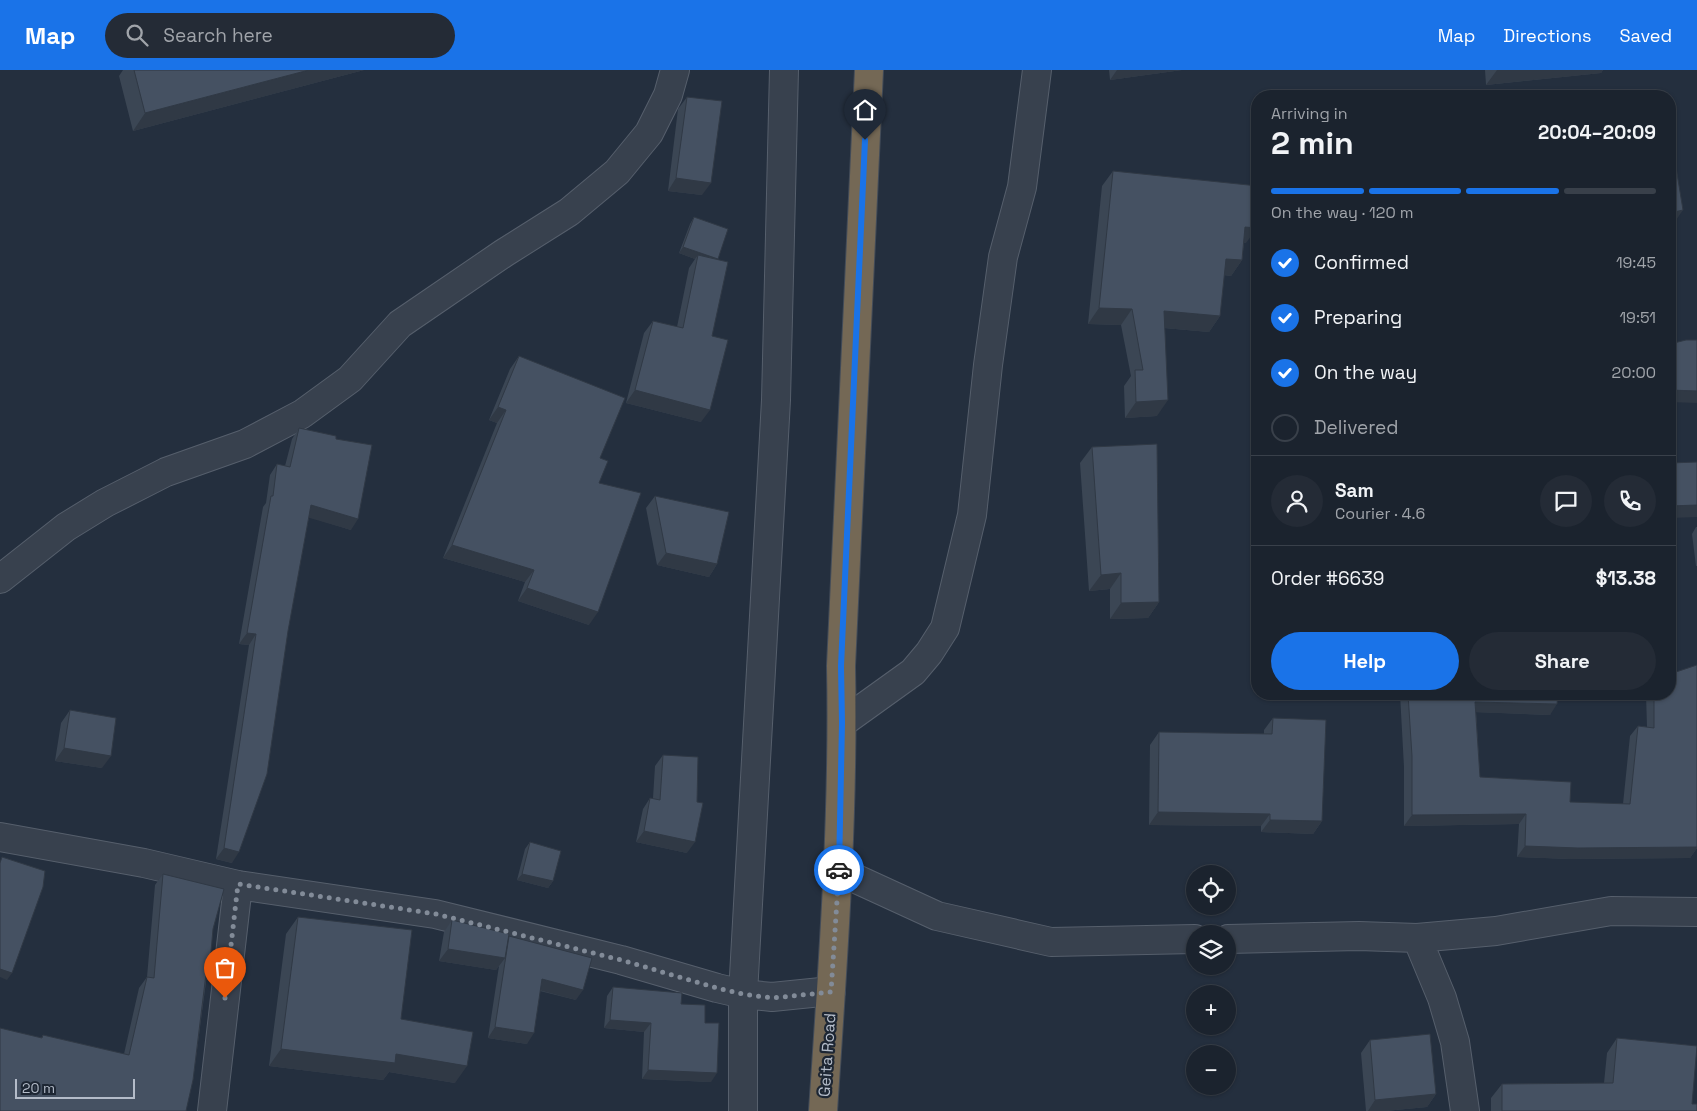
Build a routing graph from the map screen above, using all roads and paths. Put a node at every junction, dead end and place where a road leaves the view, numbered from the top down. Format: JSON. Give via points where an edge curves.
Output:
{"nodes":[{"id":1,"x":675,"y":70,"type":"edge"},
{"id":2,"x":784,"y":70,"type":"edge"},
{"id":3,"x":869,"y":70,"type":"edge"},
{"id":4,"x":1037,"y":70,"type":"edge"},
{"id":5,"x":2,"y":576,"type":"edge"},
{"id":6,"x":842,"y":723,"type":"junction"},
{"id":7,"x":0,"y":837,"type":"edge"},
{"id":8,"x":839,"y":871,"type":"junction"},
{"id":9,"x":238,"y":884,"type":"junction"},
{"id":10,"x":1697,"y":912,"type":"edge"},
{"id":11,"x":1417,"y":938,"type":"junction"},
{"id":12,"x":1186,"y":939,"type":"edge"},
{"id":13,"x":1236,"y":939,"type":"edge"},
{"id":14,"x":831,"y":992,"type":"junction"},
{"id":15,"x":743,"y":994,"type":"junction"},
{"id":16,"x":212,"y":1111,"type":"edge"},
{"id":17,"x":743,"y":1111,"type":"edge"},
{"id":18,"x":823,"y":1111,"type":"edge"},
{"id":19,"x":1465,"y":1111,"type":"edge"}],
"edges":[{"from":1,"to":5,"type":"street","via":[[668,95],[649,133],[617,172],[570,212],[400,324],[350,379],[302,414],[245,444],[166,472],[106,503],[66,527]]},
{"from":2,"to":15,"type":"street","via":[[776,400]]},
{"from":3,"to":6,"type":"highway","name":"Geita Road","via":[[841,656]]},
{"from":4,"to":6,"type":"street","via":[[1022,187],[1002,267],[972,515],[945,628],[913,672]]},
{"from":6,"to":8,"type":"highway","name":"Geita Road"},
{"from":7,"to":9,"type":"street"},
{"from":8,"to":12,"type":"street","via":[[937,916],[1051,942]]},
{"from":8,"to":14,"type":"highway","name":"Geita Road"},
{"from":9,"to":15,"type":"street","via":[[436,914]]},
{"from":9,"to":16,"type":"street"},
{"from":10,"to":11,"type":"street","via":[[1611,912],[1496,931]]},
{"from":11,"to":13,"type":"street"},
{"from":11,"to":19,"type":"street","via":[[1442,998],[1455,1042]]},
{"from":14,"to":15,"type":"street","via":[[772,998]]},
{"from":14,"to":18,"type":"highway","name":"Geita Road"},
{"from":15,"to":17,"type":"street"}]}
